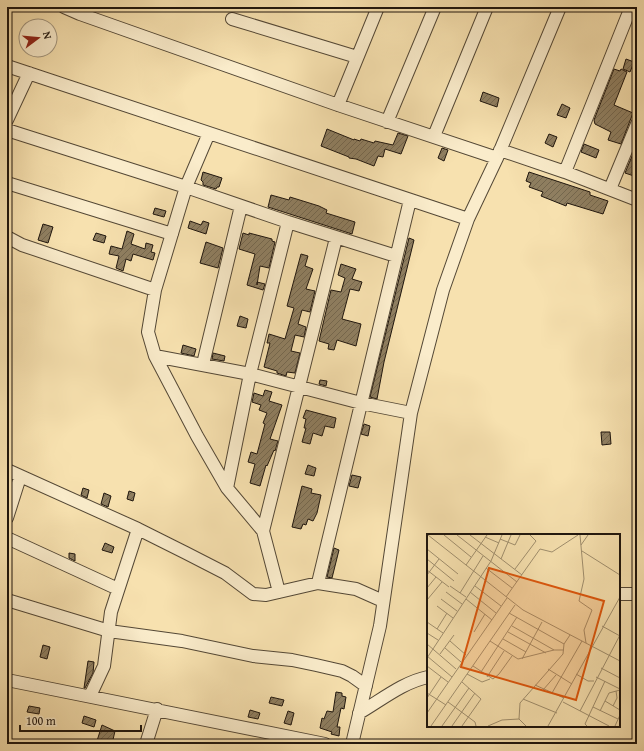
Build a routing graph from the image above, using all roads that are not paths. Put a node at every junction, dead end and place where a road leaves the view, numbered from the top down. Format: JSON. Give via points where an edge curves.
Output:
{"nodes":[{"id":1,"x":64,"y":7,"type":"edge"},
{"id":2,"x":378,"y":7,"type":"edge"},
{"id":3,"x":435,"y":7,"type":"edge"},
{"id":4,"x":487,"y":7,"type":"edge"},
{"id":5,"x":560,"y":7,"type":"edge"},
{"id":6,"x":631,"y":7,"type":"edge"},
{"id":7,"x":81,"y":11,"type":"edge"},
{"id":8,"x":232,"y":19,"type":"dead end"},
{"id":9,"x":357,"y":57,"type":"junction"},
{"id":10,"x":7,"y":66,"type":"edge"},
{"id":11,"x":29,"y":74,"type":"junction"},
{"id":12,"x":338,"y":105,"type":"junction"},
{"id":13,"x":7,"y":120,"type":"edge"},
{"id":14,"x":387,"y":122,"type":"junction"},
{"id":15,"x":637,"y":124,"type":"edge"},
{"id":16,"x":7,"y":130,"type":"edge"},
{"id":17,"x":209,"y":133,"type":"junction"},
{"id":18,"x":434,"y":136,"type":"junction"},
{"id":19,"x":498,"y":154,"type":"junction"},
{"id":20,"x":565,"y":172,"type":"junction"},
{"id":21,"x":7,"y":183,"type":"edge"},
{"id":22,"x":186,"y":187,"type":"junction"},
{"id":23,"x":610,"y":189,"type":"junction"},
{"id":24,"x":410,"y":200,"type":"junction"},
{"id":25,"x":637,"y":200,"type":"edge"},
{"id":26,"x":241,"y":206,"type":"junction"},
{"id":27,"x":468,"y":218,"type":"junction"},
{"id":28,"x":288,"y":222,"type":"junction"},
{"id":29,"x":172,"y":234,"type":"junction"},
{"id":30,"x":7,"y":237,"type":"edge"},
{"id":31,"x":336,"y":238,"type":"junction"},
{"id":32,"x":396,"y":256,"type":"junction"},
{"id":33,"x":156,"y":290,"type":"junction"},
{"id":34,"x":155,"y":356,"type":"junction"},
{"id":35,"x":203,"y":364,"type":"junction"},
{"id":36,"x":250,"y":374,"type":"junction"},
{"id":37,"x":300,"y":388,"type":"junction"},
{"id":38,"x":361,"y":403,"type":"junction"},
{"id":39,"x":410,"y":413,"type":"junction"},
{"id":40,"x":7,"y":470,"type":"edge"},
{"id":41,"x":20,"y":477,"type":"junction"},
{"id":42,"x":227,"y":488,"type":"junction"},
{"id":43,"x":7,"y":518,"type":"edge"},
{"id":44,"x":138,"y":530,"type":"junction"},
{"id":45,"x":263,"y":531,"type":"junction"},
{"id":46,"x":7,"y":538,"type":"edge"},
{"id":47,"x":318,"y":583,"type":"junction"},
{"id":48,"x":118,"y":589,"type":"junction"},
{"id":49,"x":279,"y":592,"type":"junction"},
{"id":50,"x":620,"y":594,"type":"edge"},
{"id":51,"x":637,"y":594,"type":"edge"},
{"id":52,"x":7,"y":600,"type":"edge"},
{"id":53,"x":383,"y":601,"type":"junction"},
{"id":54,"x":109,"y":631,"type":"junction"},
{"id":55,"x":427,"y":678,"type":"edge"},
{"id":56,"x":7,"y":680,"type":"edge"},
{"id":57,"x":366,"y":686,"type":"junction"},
{"id":58,"x":90,"y":696,"type":"junction"},
{"id":59,"x":156,"y":709,"type":"junction"},
{"id":60,"x":359,"y":714,"type":"junction"},
{"id":61,"x":146,"y":744,"type":"edge"},
{"id":62,"x":325,"y":744,"type":"edge"},
{"id":63,"x":352,"y":744,"type":"edge"}],
"edges":[{"from":1,"to":7,"type":"street"},
{"from":2,"to":9,"type":"street"},
{"from":3,"to":14,"type":"street"},
{"from":4,"to":18,"type":"street"},
{"from":5,"to":19,"type":"street"},
{"from":6,"to":20,"type":"street"},
{"from":7,"to":12,"type":"street"},
{"from":8,"to":9,"type":"street"},
{"from":9,"to":12,"type":"street"},
{"from":10,"to":11,"type":"street"},
{"from":11,"to":13,"type":"street"},
{"from":11,"to":17,"type":"street"},
{"from":12,"to":14,"type":"street"},
{"from":14,"to":18,"type":"street"},
{"from":15,"to":23,"type":"street"},
{"from":16,"to":22,"type":"street"},
{"from":17,"to":22,"type":"street"},
{"from":17,"to":24,"type":"street"},
{"from":18,"to":19,"type":"street"},
{"from":19,"to":20,"type":"street"},
{"from":19,"to":27,"type":"street"},
{"from":20,"to":23,"type":"street"},
{"from":21,"to":29,"type":"street"},
{"from":22,"to":26,"type":"street"},
{"from":22,"to":29,"type":"street"},
{"from":23,"to":25,"type":"street"},
{"from":24,"to":27,"type":"street"},
{"from":24,"to":32,"type":"street"},
{"from":26,"to":28,"type":"street"},
{"from":26,"to":35,"type":"street"},
{"from":27,"to":39,"type":"street","via":[[443,290]]},
{"from":28,"to":31,"type":"street"},
{"from":28,"to":36,"type":"street"},
{"from":29,"to":33,"type":"street"},
{"from":30,"to":33,"type":"street","via":[[22,245]]},
{"from":31,"to":32,"type":"street"},
{"from":31,"to":37,"type":"street"},
{"from":32,"to":38,"type":"street"},
{"from":33,"to":34,"type":"street","via":[[148,332]]},
{"from":34,"to":35,"type":"street"},
{"from":34,"to":42,"type":"street"},
{"from":35,"to":36,"type":"street"},
{"from":36,"to":37,"type":"street"},
{"from":36,"to":42,"type":"street"},
{"from":37,"to":38,"type":"street"},
{"from":37,"to":45,"type":"street"},
{"from":38,"to":39,"type":"street"},
{"from":38,"to":47,"type":"street"},
{"from":39,"to":53,"type":"street"},
{"from":40,"to":41,"type":"street"},
{"from":41,"to":43,"type":"street"},
{"from":41,"to":44,"type":"street"},
{"from":42,"to":45,"type":"street"},
{"from":44,"to":48,"type":"street"},
{"from":44,"to":49,"type":"street","via":[[225,573],[253,594]]},
{"from":45,"to":49,"type":"street"},
{"from":46,"to":48,"type":"street"},
{"from":47,"to":49,"type":"street"},
{"from":47,"to":53,"type":"street","via":[[356,589]]},
{"from":48,"to":54,"type":"street","via":[[111,612]]},
{"from":50,"to":51,"type":"street"},
{"from":52,"to":54,"type":"street"},
{"from":53,"to":57,"type":"street"},
{"from":54,"to":57,"type":"street","via":[[316,665],[347,673]]},
{"from":54,"to":58,"type":"street","via":[[104,666]]},
{"from":55,"to":60,"type":"street","via":[[402,688]]},
{"from":56,"to":58,"type":"street"},
{"from":57,"to":60,"type":"street"},
{"from":58,"to":59,"type":"street"},
{"from":59,"to":61,"type":"street"},
{"from":59,"to":62,"type":"street"},
{"from":60,"to":63,"type":"street"}]}
